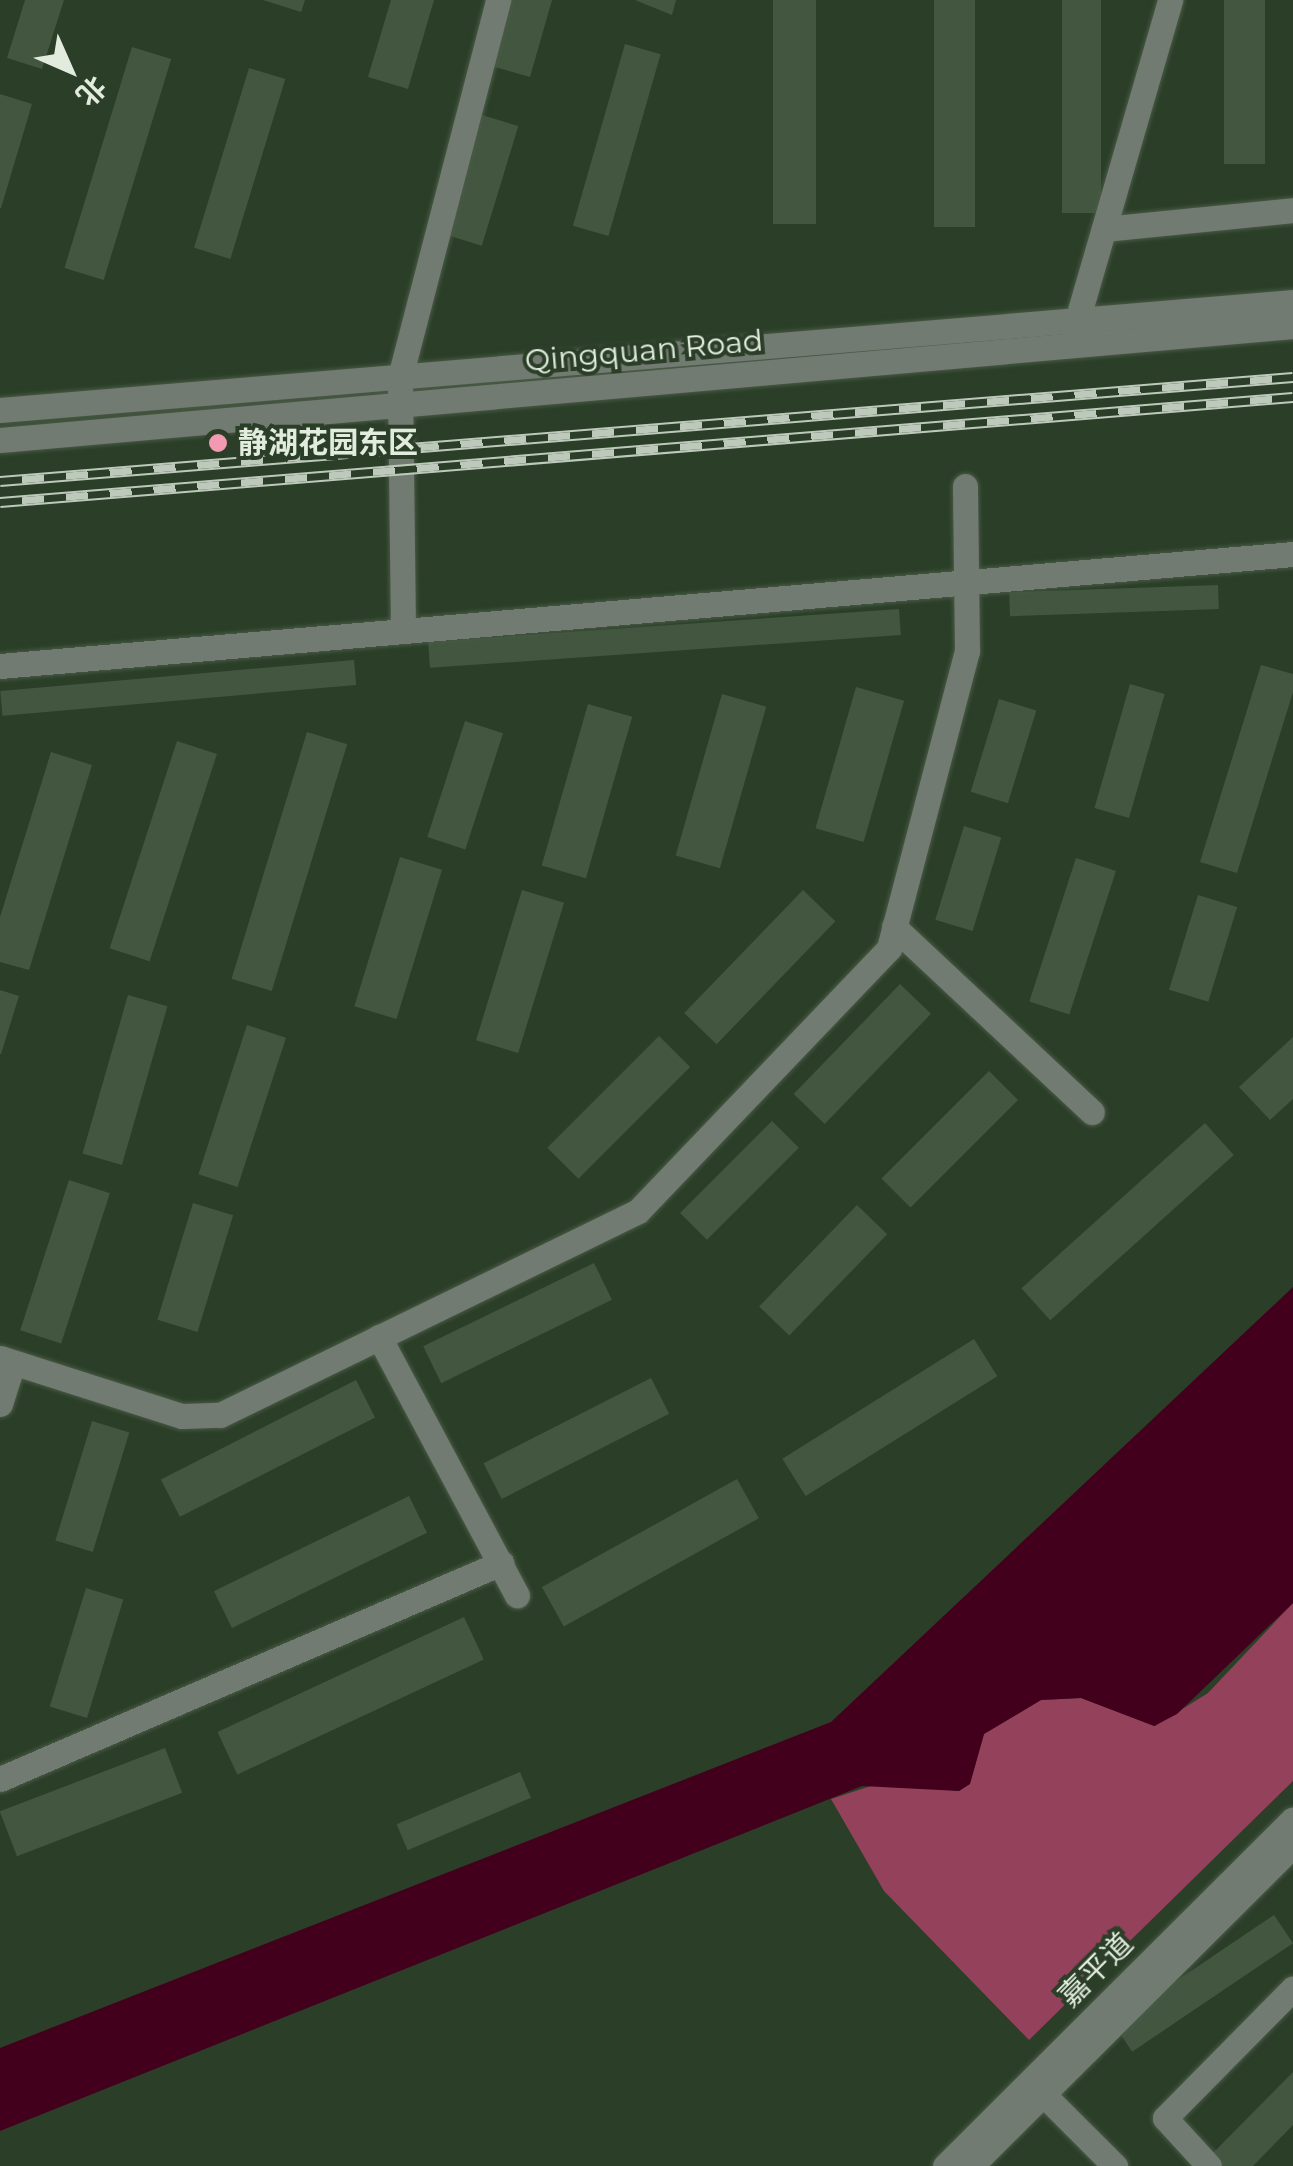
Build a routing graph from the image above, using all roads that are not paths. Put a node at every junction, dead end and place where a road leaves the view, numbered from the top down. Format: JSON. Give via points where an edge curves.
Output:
{"nodes":[{"id":1,"x":498,"y":0,"type":"edge"},
{"id":2,"x":1170,"y":0,"type":"edge"},
{"id":3,"x":1293,"y":210,"type":"edge"},
{"id":4,"x":1104,"y":229,"type":"junction"},
{"id":5,"x":1293,"y":302,"type":"edge"},
{"id":6,"x":1077,"y":320,"type":"junction"},
{"id":7,"x":1293,"y":326,"type":"edge"},
{"id":8,"x":1070,"y":346,"type":"junction"},
{"id":9,"x":400,"y":377,"type":"junction"},
{"id":10,"x":396,"y":406,"type":"junction"},
{"id":11,"x":0,"y":410,"type":"edge"},
{"id":12,"x":0,"y":440,"type":"edge"},
{"id":13,"x":965,"y":486,"type":"dead end"},
{"id":14,"x":1293,"y":554,"type":"edge"},
{"id":15,"x":966,"y":580,"type":"junction"},
{"id":16,"x":403,"y":630,"type":"junction"},
{"id":17,"x":0,"y":666,"type":"edge"},
{"id":18,"x":894,"y":927,"type":"junction"},
{"id":19,"x":1092,"y":1112,"type":"dead end"},
{"id":20,"x":379,"y":1337,"type":"junction"},
{"id":21,"x":6,"y":1360,"type":"edge"},
{"id":22,"x":0,"y":1404,"type":"edge"},
{"id":23,"x":501,"y":1563,"type":"junction"},
{"id":24,"x":517,"y":1594,"type":"dead end"},
{"id":25,"x":0,"y":1779,"type":"edge"},
{"id":26,"x":1293,"y":1820,"type":"edge"},
{"id":27,"x":1293,"y":1845,"type":"edge"},
{"id":28,"x":1293,"y":1988,"type":"edge"},
{"id":29,"x":1036,"y":2088,"type":"junction"},
{"id":30,"x":945,"y":2166,"type":"edge"},
{"id":31,"x":971,"y":2166,"type":"edge"},
{"id":32,"x":1115,"y":2166,"type":"edge"},
{"id":33,"x":1210,"y":2166,"type":"edge"}],
"edges":[{"from":1,"to":9,"type":"street"},
{"from":2,"to":4,"type":"street"},
{"from":3,"to":4,"type":"street"},
{"from":4,"to":6,"type":"street"},
{"from":5,"to":6,"type":"street","name":"Qingquan Road"},
{"from":6,"to":8,"type":"street"},
{"from":6,"to":9,"type":"street","name":"Qingquan Road"},
{"from":7,"to":8,"type":"street","name":"Qingquan Road"},
{"from":8,"to":10,"type":"street","name":"Qingquan Road"},
{"from":9,"to":10,"type":"street"},
{"from":9,"to":11,"type":"street","name":"Qingquan Road"},
{"from":10,"to":12,"type":"street","name":"Qingquan Road"},
{"from":10,"to":16,"type":"street"},
{"from":13,"to":15,"type":"street"},
{"from":14,"to":15,"type":"street"},
{"from":15,"to":16,"type":"street"},
{"from":15,"to":18,"type":"street","via":[[966,651]]},
{"from":16,"to":17,"type":"street"},
{"from":18,"to":19,"type":"street"},
{"from":18,"to":20,"type":"street","via":[[889,948],[638,1211]]},
{"from":20,"to":21,"type":"street","via":[[220,1415],[182,1416]]},
{"from":20,"to":23,"type":"street"},
{"from":21,"to":22,"type":"street"},
{"from":23,"to":24,"type":"street"},
{"from":23,"to":25,"type":"street"},
{"from":26,"to":29,"type":"street","name":"嘉平道"},
{"from":27,"to":29,"type":"street","name":"嘉平道"},
{"from":28,"to":33,"type":"street","via":[[1166,2118]]},
{"from":29,"to":30,"type":"street","name":"嘉平道"},
{"from":29,"to":31,"type":"street","name":"嘉平道"},
{"from":29,"to":32,"type":"street"}]}
